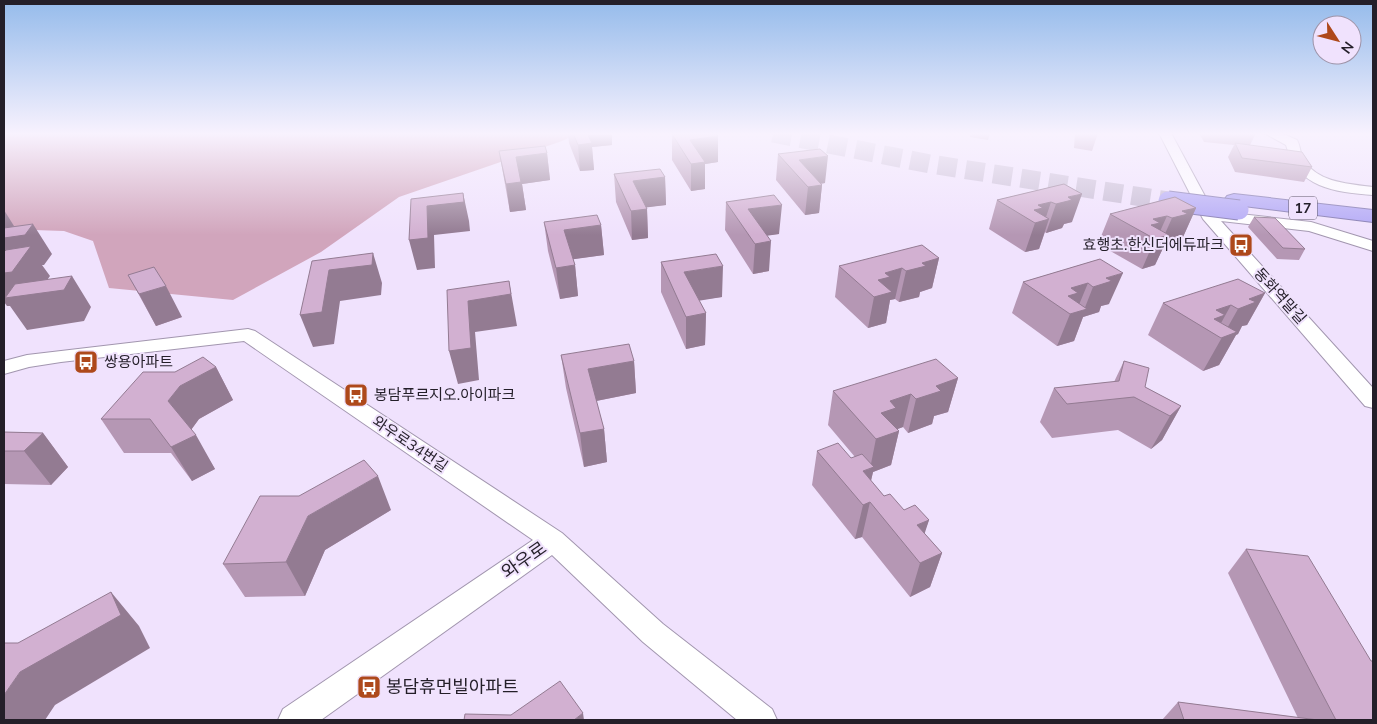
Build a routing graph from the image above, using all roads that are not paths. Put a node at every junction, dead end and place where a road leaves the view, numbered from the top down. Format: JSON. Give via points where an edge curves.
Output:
{"nodes":[{"id":1,"x":1183,"y":167,"type":"edge"},
{"id":2,"x":1303,"y":167,"type":"edge"},
{"id":3,"x":1373,"y":191,"type":"edge"},
{"id":4,"x":1166,"y":196,"type":"tunnel mouth"},
{"id":5,"x":1236,"y":205,"type":"junction"},
{"id":6,"x":1208,"y":216,"type":"junction"},
{"id":7,"x":1373,"y":216,"type":"edge"},
{"id":8,"x":1373,"y":226,"type":"edge"},
{"id":9,"x":1373,"y":246,"type":"edge"},
{"id":10,"x":4,"y":368,"type":"edge"},
{"id":11,"x":1373,"y":399,"type":"edge"},
{"id":12,"x":553,"y":540,"type":"junction"},
{"id":13,"x":294,"y":720,"type":"edge"},
{"id":14,"x":761,"y":720,"type":"edge"}],
"edges":[{"from":1,"to":6,"type":"street","name":"동화역말길"},
{"from":2,"to":3,"type":"street","via":[[1316,179],[1339,187]]},
{"from":4,"to":5,"type":"highway","number":"17","bridge":true},
{"from":5,"to":7,"type":"highway","number":"17"},
{"from":5,"to":8,"type":"highway","number":"17"},
{"from":6,"to":9,"type":"street","via":[[1311,227]]},
{"from":6,"to":11,"type":"street","name":"동화역말길"},
{"from":10,"to":12,"type":"street","name":"와우로34번길","via":[[61,356],[248,335]]},
{"from":12,"to":13,"type":"street","name":"와우로"},
{"from":12,"to":14,"type":"street","name":"와우로","via":[[653,633]]}]}
